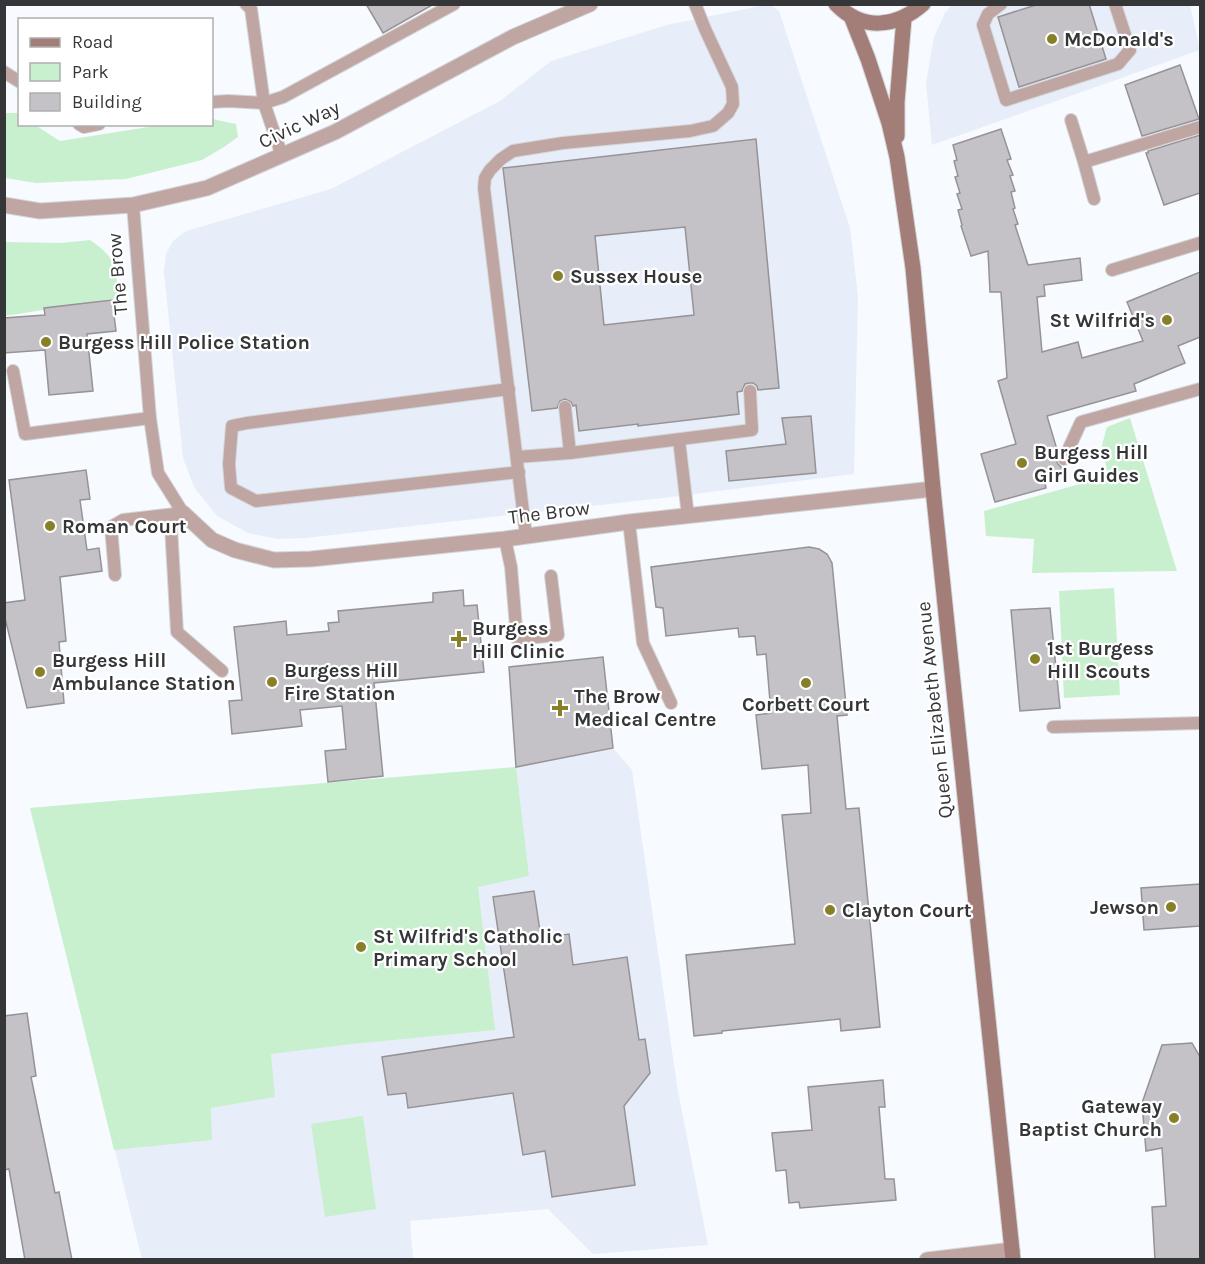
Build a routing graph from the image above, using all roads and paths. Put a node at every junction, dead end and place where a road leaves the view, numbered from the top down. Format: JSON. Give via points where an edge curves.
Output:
{"nodes":[{"id":1,"x":246,"y":4,"type":"edge"},
{"id":2,"x":454,"y":4,"type":"edge"},
{"id":3,"x":695,"y":4,"type":"edge"},
{"id":4,"x":836,"y":4,"type":"edge"},
{"id":5,"x":923,"y":4,"type":"edge"},
{"id":6,"x":1001,"y":4,"type":"edge"},
{"id":7,"x":1115,"y":4,"type":"edge"},
{"id":8,"x":588,"y":5,"type":"edge"},
{"id":9,"x":851,"y":16,"type":"junction"},
{"id":10,"x":904,"y":18,"type":"junction"},
{"id":11,"x":4,"y":72,"type":"edge"},
{"id":12,"x":18,"y":81,"type":"edge"},
{"id":13,"x":213,"y":102,"type":"edge"},
{"id":14,"x":264,"y":103,"type":"junction"},
{"id":15,"x":1071,"y":120,"type":"dead end"},
{"id":16,"x":1200,"y":127,"type":"edge"},
{"id":17,"x":282,"y":156,"type":"junction"},
{"id":18,"x":897,"y":157,"type":"junction"},
{"id":19,"x":1084,"y":162,"type":"junction"},
{"id":20,"x":1094,"y":199,"type":"dead end"},
{"id":21,"x":4,"y":205,"type":"edge"},
{"id":22,"x":133,"y":205,"type":"junction"},
{"id":23,"x":1200,"y":243,"type":"edge"},
{"id":24,"x":1112,"y":270,"type":"dead end"},
{"id":25,"x":14,"y":371,"type":"dead end"},
{"id":26,"x":1200,"y":388,"type":"edge"},
{"id":27,"x":509,"y":389,"type":"junction"},
{"id":28,"x":750,"y":391,"type":"dead end"},
{"id":29,"x":565,"y":407,"type":"dead end"},
{"id":30,"x":150,"y":418,"type":"junction"},
{"id":31,"x":679,"y":440,"type":"junction"},
{"id":32,"x":570,"y":453,"type":"junction"},
{"id":33,"x":517,"y":457,"type":"junction"},
{"id":34,"x":1064,"y":459,"type":"dead end"},
{"id":35,"x":519,"y":472,"type":"junction"},
{"id":36,"x":933,"y":489,"type":"junction"},
{"id":37,"x":183,"y":513,"type":"junction"},
{"id":38,"x":688,"y":516,"type":"junction"},
{"id":39,"x":629,"y":522,"type":"junction"},
{"id":40,"x":526,"y":536,"type":"junction"},
{"id":41,"x":506,"y":539,"type":"junction"},
{"id":42,"x":115,"y":575,"type":"dead end"},
{"id":43,"x":551,"y":576,"type":"dead end"},
{"id":44,"x":222,"y":670,"type":"dead end"},
{"id":45,"x":670,"y":703,"type":"dead end"},
{"id":46,"x":1200,"y":723,"type":"edge"},
{"id":47,"x":1053,"y":727,"type":"dead end"},
{"id":48,"x":1012,"y":1255,"type":"edge"},
{"id":49,"x":927,"y":1260,"type":"edge"}],
"edges":[{"from":1,"to":14,"type":"lane","via":[[251,9]]},
{"from":2,"to":14,"type":"lane","via":[[283,97]]},
{"from":3,"to":27,"type":"lane","via":[[732,87],[734,104],[713,126],[513,151],[485,178]]},
{"from":4,"to":9,"type":"main road"},
{"from":5,"to":10,"type":"main road"},
{"from":6,"to":7,"type":"lane","via":[[988,14],[983,25],[1006,100],[1118,64],[1130,50]]},
{"from":8,"to":17,"type":"street","name":"Civic Way","via":[[513,37]]},
{"from":9,"to":10,"type":"main road","via":[[877,24]]},
{"from":9,"to":18,"type":"main road","name":"Queen Elizabeth Avenue"},
{"from":10,"to":18,"type":"main road","name":"Queen Elizabeth Avenue"},
{"from":11,"to":12,"type":"lane"},
{"from":13,"to":14,"type":"lane"},
{"from":14,"to":17,"type":"lane"},
{"from":15,"to":19,"type":"lane"},
{"from":16,"to":19,"type":"lane"},
{"from":17,"to":22,"type":"street","name":"Civic Way","via":[[207,188]]},
{"from":18,"to":36,"type":"main road","name":"Queen Elizabeth Avenue","via":[[913,268]]},
{"from":19,"to":20,"type":"lane"},
{"from":21,"to":22,"type":"street","name":"Civic Way","via":[[40,211]]},
{"from":22,"to":30,"type":"lane","name":"The Brow"},
{"from":23,"to":24,"type":"lane"},
{"from":25,"to":30,"type":"lane","via":[[25,434]]},
{"from":26,"to":34,"type":"lane","via":[[1082,422]]},
{"from":27,"to":33,"type":"lane"},
{"from":27,"to":35,"type":"lane","via":[[232,426],[231,488],[255,501]]},
{"from":28,"to":31,"type":"lane","via":[[752,430]]},
{"from":29,"to":32,"type":"lane"},
{"from":30,"to":37,"type":"lane","name":"The Brow","via":[[158,472]]},
{"from":31,"to":32,"type":"lane"},
{"from":31,"to":38,"type":"lane"},
{"from":32,"to":33,"type":"lane"},
{"from":33,"to":35,"type":"lane"},
{"from":35,"to":40,"type":"lane"},
{"from":36,"to":38,"type":"street","name":"The Brow"},
{"from":36,"to":48,"type":"main road","name":"Queen Elizabeth Avenue"},
{"from":37,"to":41,"type":"street","name":"The Brow","via":[[212,540],[274,560]]},
{"from":37,"to":42,"type":"lane","via":[[123,520],[111,527]]},
{"from":37,"to":44,"type":"lane","via":[[171,526],[177,632]]},
{"from":38,"to":39,"type":"street","name":"The Brow"},
{"from":39,"to":40,"type":"street","name":"The Brow"},
{"from":39,"to":45,"type":"lane","via":[[643,643]]},
{"from":40,"to":41,"type":"street","name":"The Brow"},
{"from":41,"to":43,"type":"lane","via":[[517,639],[558,635]]},
{"from":46,"to":47,"type":"lane"},
{"from":48,"to":49,"type":"street"}]}
